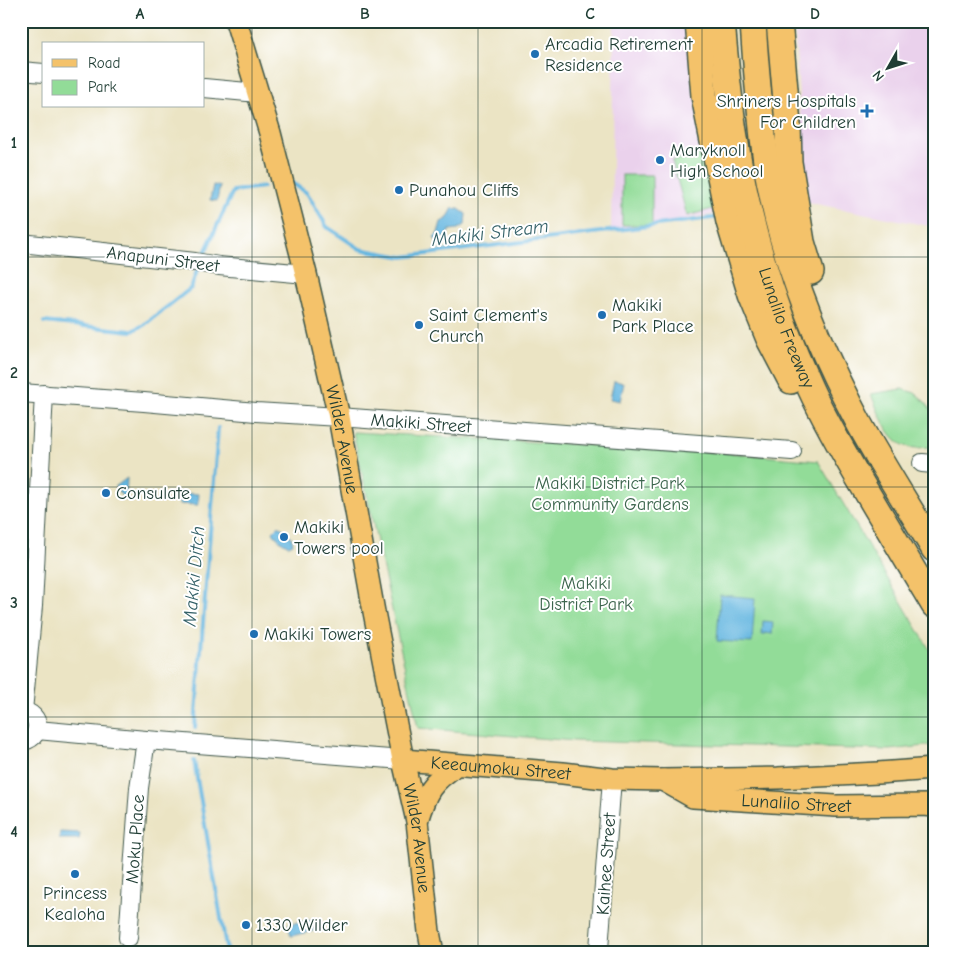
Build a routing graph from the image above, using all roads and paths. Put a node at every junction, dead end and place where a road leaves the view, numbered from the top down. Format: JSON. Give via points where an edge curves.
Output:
{"nodes":[{"id":1,"x":236,"y":21,"type":"edge"},
{"id":2,"x":698,"y":21,"type":"edge"},
{"id":3,"x":722,"y":21,"type":"edge"},
{"id":4,"x":752,"y":21,"type":"edge"},
{"id":5,"x":779,"y":21,"type":"edge"},
{"id":6,"x":21,"y":71,"type":"edge"},
{"id":7,"x":42,"y":73,"type":"edge"},
{"id":8,"x":205,"y":88,"type":"edge"},
{"id":9,"x":258,"y":93,"type":"junction"},
{"id":10,"x":21,"y":243,"type":"edge"},
{"id":11,"x":306,"y":274,"type":"junction"},
{"id":12,"x":21,"y":393,"type":"edge"},
{"id":13,"x":44,"y":394,"type":"junction"},
{"id":14,"x":339,"y":416,"type":"junction"},
{"id":15,"x":860,"y":425,"type":"junction"},
{"id":16,"x":792,"y":451,"type":"dead end"},
{"id":17,"x":850,"y":463,"type":"junction"},
{"id":18,"x":934,"y":549,"type":"edge"},
{"id":19,"x":934,"y":605,"type":"edge"},
{"id":20,"x":22,"y":711,"type":"edge"},
{"id":21,"x":37,"y":730,"type":"junction"},
{"id":22,"x":146,"y":740,"type":"junction"},
{"id":23,"x":21,"y":741,"type":"edge"},
{"id":24,"x":403,"y":760,"type":"junction"},
{"id":25,"x":457,"y":765,"type":"junction"},
{"id":26,"x":934,"y":770,"type":"edge"},
{"id":27,"x":778,"y":778,"type":"junction"},
{"id":28,"x":612,"y":779,"type":"junction"},
{"id":29,"x":663,"y":780,"type":"junction"},
{"id":30,"x":777,"y":802,"type":"junction"},
{"id":31,"x":934,"y":806,"type":"edge"},
{"id":32,"x":417,"y":821,"type":"junction"},
{"id":33,"x":128,"y":938,"type":"dead end"},
{"id":34,"x":600,"y":949,"type":"dead end"},
{"id":35,"x":433,"y":953,"type":"edge"}],
"edges":[{"from":1,"to":9,"type":"main road","name":"Wilder Avenue"},
{"from":2,"to":17,"type":"highway","via":[[704,96],[730,222],[750,295],[792,381]]},
{"from":3,"to":17,"type":"highway","name":"Lunalilo Freeway","via":[[737,151],[754,233],[783,322],[810,389]]},
{"from":4,"to":15,"type":"highway","name":"Lunalilo Freeway","via":[[768,179],[778,222],[803,300]]},
{"from":5,"to":15,"type":"highway","via":[[790,162],[802,242]]},
{"from":6,"to":7,"type":"street"},
{"from":8,"to":9,"type":"street"},
{"from":9,"to":11,"type":"main road","name":"Wilder Avenue"},
{"from":10,"to":11,"type":"street","name":"Anapuni Street"},
{"from":11,"to":14,"type":"main road","name":"Wilder Avenue"},
{"from":12,"to":13,"type":"street","name":"Makiki Street"},
{"from":13,"to":14,"type":"street","name":"Makiki Street"},
{"from":13,"to":20,"type":"street","via":[[33,606]]},
{"from":14,"to":16,"type":"street","name":"Makiki Street"},
{"from":14,"to":24,"type":"main road","name":"Wilder Avenue"},
{"from":15,"to":18,"type":"highway","name":"Lunalilo Freeway"},
{"from":17,"to":19,"type":"highway","name":"Lunalilo Freeway"},
{"from":20,"to":21,"type":"street","via":[[35,718]]},
{"from":21,"to":22,"type":"street","name":"Keeaumoku Street"},
{"from":21,"to":23,"type":"street","via":[[30,739]]},
{"from":22,"to":24,"type":"street","name":"Keeaumoku Street"},
{"from":22,"to":33,"type":"street","name":"Moku Place","via":[[139,788]]},
{"from":24,"to":25,"type":"main road","name":"Keeaumoku Street"},
{"from":24,"to":32,"type":"main road","name":"Wilder Avenue"},
{"from":25,"to":28,"type":"main road","name":"Keeaumoku Street"},
{"from":25,"to":32,"type":"main road","via":[[430,789]]},
{"from":26,"to":27,"type":"main road","name":"Keeaumoku Street"},
{"from":27,"to":29,"type":"main road","name":"Keeaumoku Street"},
{"from":27,"to":30,"type":"main road"},
{"from":28,"to":29,"type":"main road","name":"Keeaumoku Street"},
{"from":28,"to":34,"type":"street","name":"Kaihee Street"},
{"from":29,"to":30,"type":"main road","name":"Lunalilo Street","via":[[693,797]]},
{"from":30,"to":31,"type":"main road","name":"Lunalilo Street"},
{"from":32,"to":35,"type":"main road","name":"Wilder Avenue"}]}
